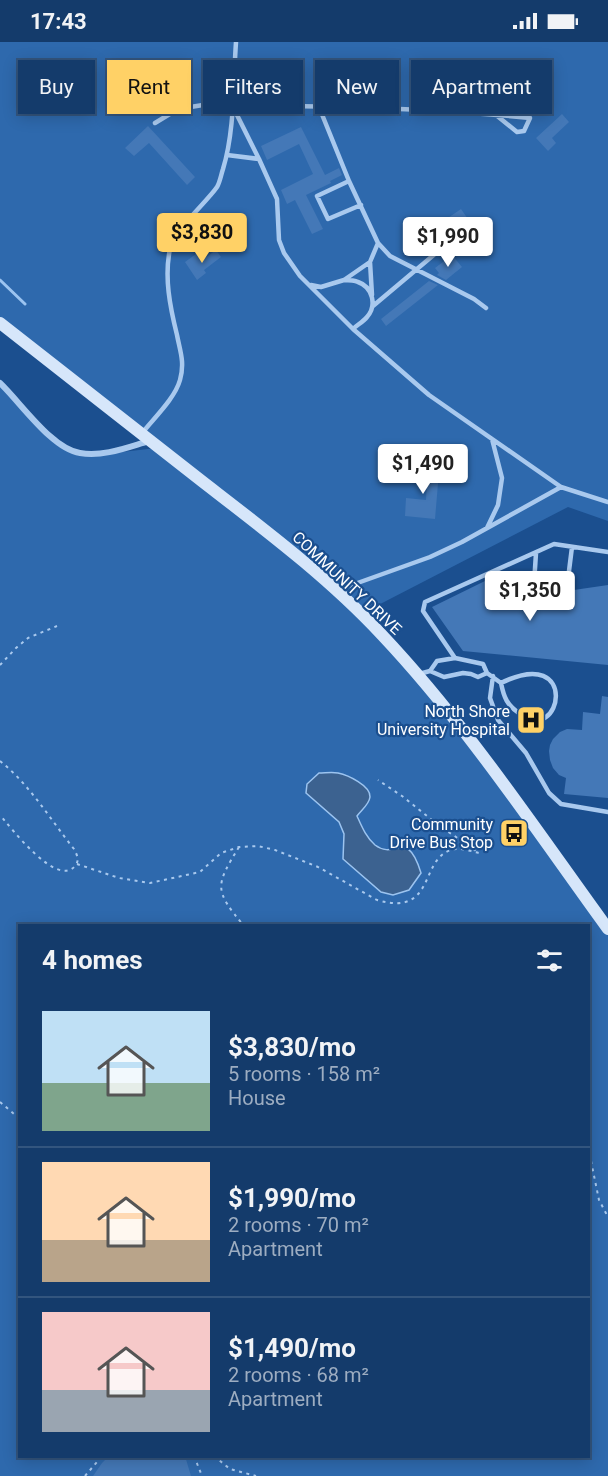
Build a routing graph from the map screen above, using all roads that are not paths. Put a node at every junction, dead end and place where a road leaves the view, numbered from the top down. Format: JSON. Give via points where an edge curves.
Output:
{"nodes":[{"id":1,"x":236,"y":42,"type":"edge"},
{"id":2,"x":235,"y":60,"type":"edge"},
{"id":3,"x":399,"y":110,"type":"edge"},
{"id":4,"x":170,"y":114,"type":"edge"},
{"id":5,"x":231,"y":114,"type":"edge"},
{"id":6,"x":236,"y":114,"type":"edge"},
{"id":7,"x":322,"y":114,"type":"edge"},
{"id":8,"x":496,"y":115,"type":"junction"},
{"id":9,"x":155,"y":123,"type":"dead end"},
{"id":10,"x":227,"y":155,"type":"junction"},
{"id":11,"x":259,"y":159,"type":"junction"},
{"id":12,"x":350,"y":181,"type":"junction"},
{"id":13,"x":361,"y":205,"type":"junction"},
{"id":14,"x":378,"y":243,"type":"junction"},
{"id":15,"x":442,"y":248,"type":"dead end"},
{"id":16,"x":370,"y":262,"type":"junction"},
{"id":17,"x":417,"y":270,"type":"junction"},
{"id":18,"x":344,"y":280,"type":"junction"},
{"id":19,"x":308,"y":284,"type":"junction"},
{"id":20,"x":372,"y":296,"type":"junction"},
{"id":21,"x":374,"y":306,"type":"junction"},
{"id":22,"x":486,"y":308,"type":"dead end"},
{"id":23,"x":0,"y":323,"type":"edge"},
{"id":24,"x":353,"y":329,"type":"junction"},
{"id":25,"x":0,"y":383,"type":"edge"},
{"id":26,"x":146,"y":438,"type":"junction"},
{"id":27,"x":492,"y":439,"type":"junction"},
{"id":28,"x":561,"y":487,"type":"junction"},
{"id":29,"x":608,"y":502,"type":"edge"},
{"id":30,"x":487,"y":528,"type":"junction"},
{"id":31,"x":572,"y":547,"type":"junction"},
{"id":32,"x":608,"y":552,"type":"edge"},
{"id":33,"x":536,"y":553,"type":"junction"},
{"id":34,"x":534,"y":584,"type":"dead end"},
{"id":35,"x":567,"y":587,"type":"dead end"},
{"id":36,"x":336,"y":591,"type":"junction"},
{"id":37,"x":455,"y":658,"type":"junction"},
{"id":38,"x":424,"y":672,"type":"junction"},
{"id":39,"x":487,"y":673,"type":"junction"},
{"id":40,"x":493,"y":676,"type":"junction"},
{"id":41,"x":501,"y":683,"type":"junction"},
{"id":42,"x":608,"y":812,"type":"edge"},
{"id":43,"x":608,"y":929,"type":"edge"}],
"edges":[{"from":1,"to":2,"type":"lane"},
{"from":3,"to":8,"type":"lane"},
{"from":4,"to":9,"type":"lane"},
{"from":5,"to":10,"type":"lane"},
{"from":6,"to":11,"type":"lane"},
{"from":7,"to":12,"type":"lane"},
{"from":8,"to":8,"type":"lane","via":[[507,116],[530,118],[524,131],[517,132]]},
{"from":10,"to":11,"type":"lane"},
{"from":10,"to":26,"type":"lane","via":[[218,185],[171,245],[168,290],[182,357],[180,380]]},
{"from":11,"to":19,"type":"lane","via":[[277,199],[281,247]]},
{"from":12,"to":13,"type":"lane"},
{"from":12,"to":13,"type":"lane","via":[[317,196],[328,219]]},
{"from":13,"to":14,"type":"lane"},
{"from":14,"to":16,"type":"lane"},
{"from":14,"to":17,"type":"lane","via":[[390,256]]},
{"from":15,"to":17,"type":"lane"},
{"from":16,"to":18,"type":"lane"},
{"from":16,"to":20,"type":"lane"},
{"from":17,"to":21,"type":"lane"},
{"from":17,"to":22,"type":"lane"},
{"from":18,"to":19,"type":"lane","via":[[321,287]]},
{"from":18,"to":20,"type":"lane","via":[[359,282]]},
{"from":19,"to":24,"type":"lane"},
{"from":20,"to":21,"type":"lane"},
{"from":21,"to":24,"type":"lane"},
{"from":23,"to":26,"type":"main road","name":"COMMUNITY DRIVE"},
{"from":24,"to":27,"type":"lane","via":[[429,394]]},
{"from":25,"to":26,"type":"street","via":[[66,449],[107,452]]},
{"from":26,"to":36,"type":"main road","name":"COMMUNITY DRIVE","via":[[270,534]]},
{"from":27,"to":28,"type":"lane"},
{"from":27,"to":30,"type":"lane","via":[[502,478],[498,505]]},
{"from":28,"to":29,"type":"lane"},
{"from":28,"to":30,"type":"lane"},
{"from":30,"to":36,"type":"lane","via":[[430,557]]},
{"from":31,"to":32,"type":"lane"},
{"from":31,"to":33,"type":"lane","via":[[554,544]]},
{"from":31,"to":35,"type":"lane"},
{"from":33,"to":34,"type":"lane"},
{"from":33,"to":37,"type":"lane","via":[[425,602],[423,610]]},
{"from":36,"to":38,"type":"main road","name":"COMMUNITY DRIVE"},
{"from":37,"to":38,"type":"lane","via":[[437,661]]},
{"from":37,"to":39,"type":"lane","via":[[483,664]]},
{"from":38,"to":39,"type":"lane","via":[[444,677],[463,673],[478,677]]},
{"from":38,"to":43,"type":"main road","name":"COMMUNITY DRIVE"},
{"from":39,"to":40,"type":"lane"},
{"from":40,"to":41,"type":"lane"},
{"from":40,"to":42,"type":"lane","via":[[490,699],[498,720],[526,753],[549,793],[561,804]]},
{"from":41,"to":41,"type":"lane","via":[[504,698],[524,717],[545,718],[552,711],[557,694],[545,675],[532,674]]}]}
